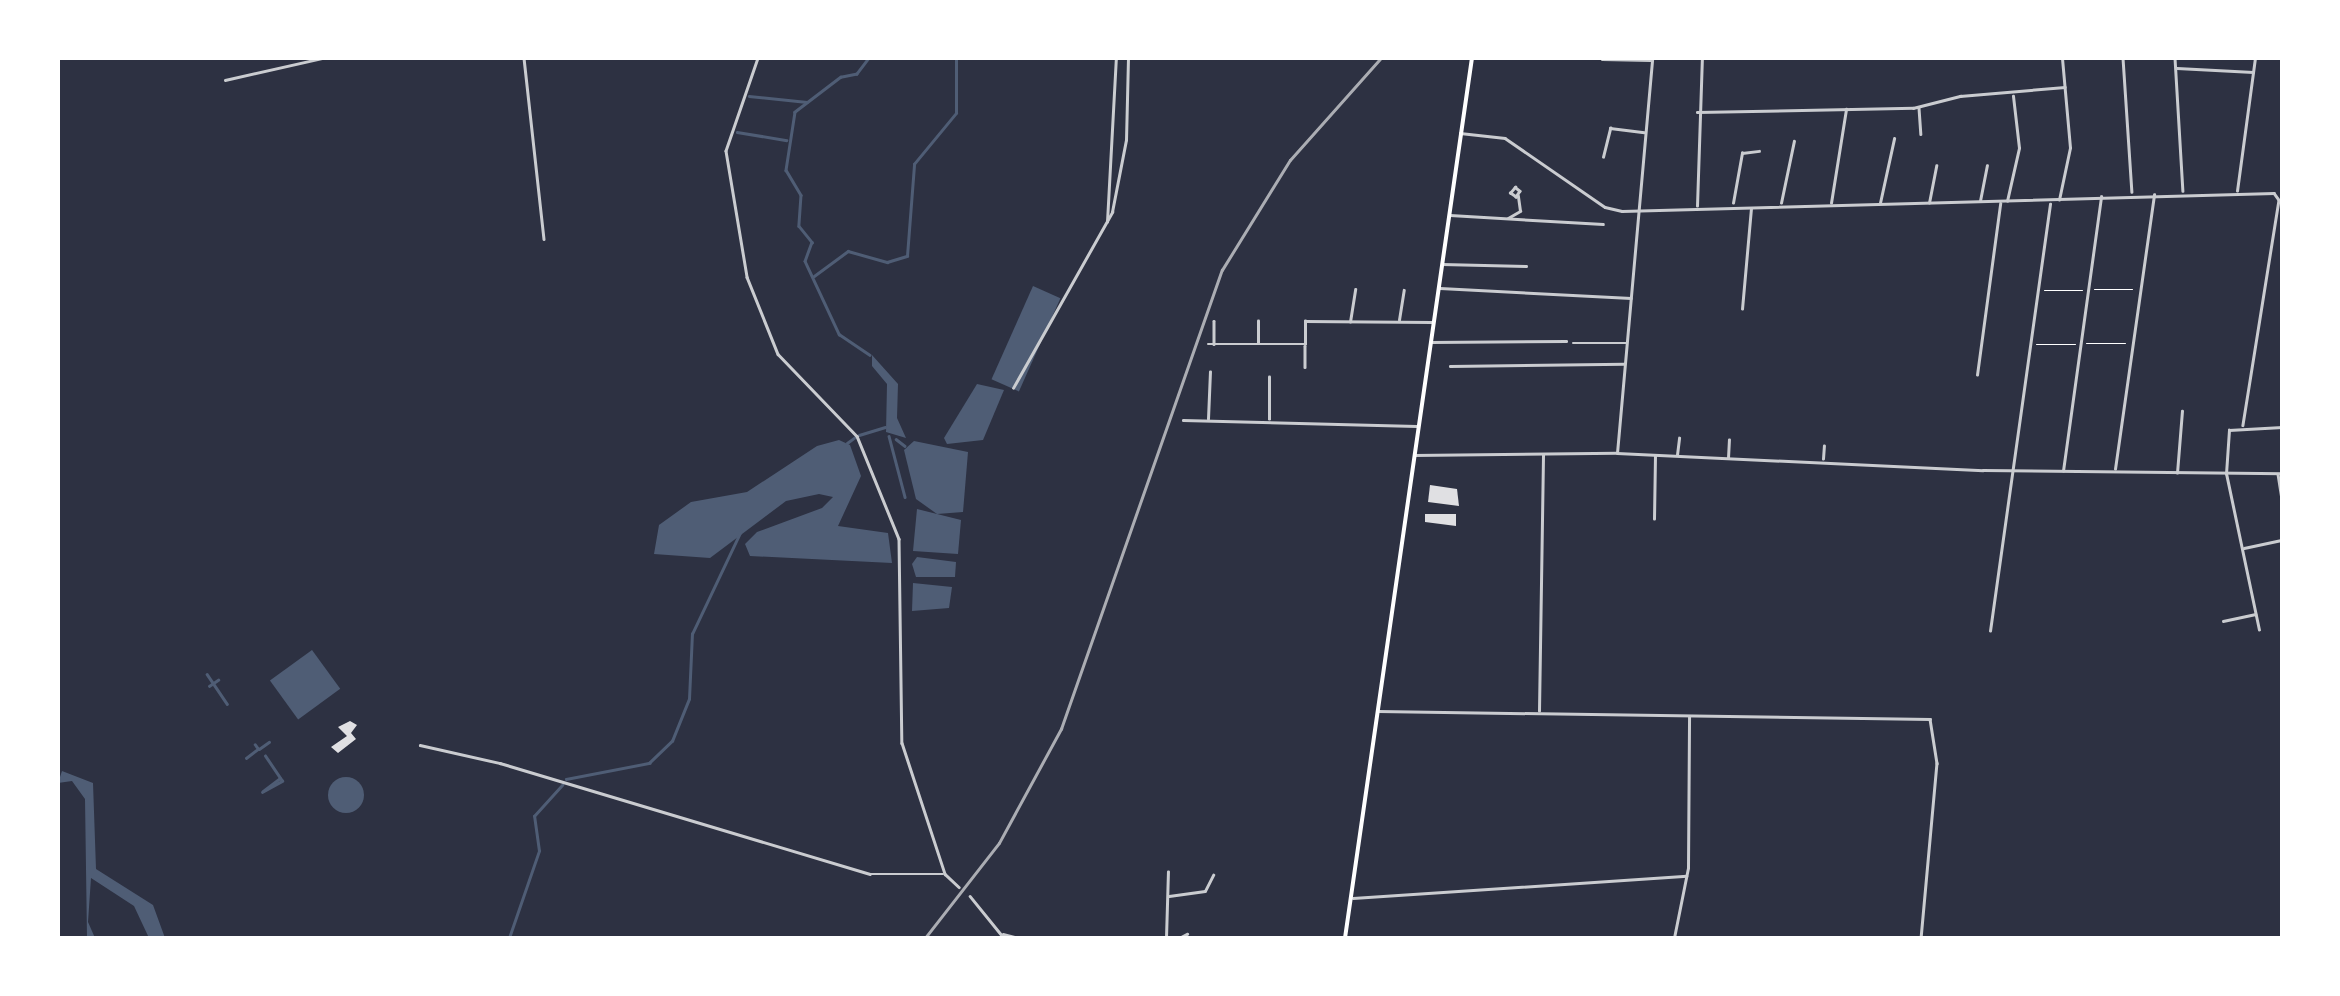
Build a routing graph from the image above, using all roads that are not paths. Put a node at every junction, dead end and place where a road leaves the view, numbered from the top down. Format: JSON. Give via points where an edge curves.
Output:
{"nodes":[{"id":1,"x":323,"y":58,"type":"edge"},
{"id":2,"x":524,"y":58,"type":"edge"},
{"id":3,"x":758,"y":58,"type":"edge"},
{"id":4,"x":1116,"y":58,"type":"edge"},
{"id":5,"x":1128,"y":58,"type":"edge"},
{"id":6,"x":1472,"y":58,"type":"edge"},
{"id":7,"x":1702,"y":58,"type":"edge"},
{"id":8,"x":2062,"y":58,"type":"edge"},
{"id":9,"x":2123,"y":58,"type":"edge"},
{"id":10,"x":2175,"y":58,"type":"edge"},
{"id":11,"x":2254,"y":58,"type":"edge"},
{"id":12,"x":1602,"y":59,"type":"edge"},
{"id":13,"x":1652,"y":59,"type":"edge"},
{"id":14,"x":2176,"y":68,"type":"junction"},
{"id":15,"x":2253,"y":72,"type":"junction"},
{"id":16,"x":226,"y":80,"type":"dead end"},
{"id":17,"x":2066,"y":87,"type":"junction"},
{"id":18,"x":2013,"y":93,"type":"junction"},
{"id":19,"x":1919,"y":106,"type":"junction"},
{"id":20,"x":1846,"y":109,"type":"junction"},
{"id":21,"x":1697,"y":112,"type":"junction"},
{"id":22,"x":1646,"y":132,"type":"junction"},
{"id":23,"x":1460,"y":133,"type":"junction"},
{"id":24,"x":1921,"y":134,"type":"dead end"},
{"id":25,"x":1894,"y":139,"type":"dead end"},
{"id":26,"x":1794,"y":141,"type":"dead end"},
{"id":27,"x":1759,"y":151,"type":"dead end"},
{"id":28,"x":1603,"y":157,"type":"dead end"},
{"id":29,"x":1936,"y":166,"type":"dead end"},
{"id":30,"x":1987,"y":166,"type":"dead end"},
{"id":31,"x":2236,"y":192,"type":"junction"},
{"id":32,"x":2183,"y":193,"type":"junction"},
{"id":33,"x":2132,"y":194,"type":"junction"},
{"id":34,"x":2154,"y":194,"type":"junction"},
{"id":35,"x":1518,"y":196,"type":"dead end"},
{"id":36,"x":2101,"y":196,"type":"junction"},
{"id":37,"x":2059,"y":201,"type":"junction"},
{"id":38,"x":1980,"y":202,"type":"junction"},
{"id":39,"x":2000,"y":202,"type":"junction"},
{"id":40,"x":2007,"y":202,"type":"junction"},
{"id":41,"x":2050,"y":202,"type":"junction"},
{"id":42,"x":1930,"y":203,"type":"junction"},
{"id":43,"x":1831,"y":204,"type":"junction"},
{"id":44,"x":1880,"y":204,"type":"junction"},
{"id":45,"x":1732,"y":206,"type":"junction"},
{"id":46,"x":1751,"y":206,"type":"junction"},
{"id":47,"x":1780,"y":206,"type":"junction"},
{"id":48,"x":1697,"y":207,"type":"junction"},
{"id":49,"x":1641,"y":212,"type":"junction"},
{"id":50,"x":1448,"y":215,"type":"junction"},
{"id":51,"x":1508,"y":220,"type":"junction"},
{"id":52,"x":1108,"y":223,"type":"junction"},
{"id":53,"x":1603,"y":224,"type":"dead end"},
{"id":54,"x":544,"y":239,"type":"dead end"},
{"id":55,"x":1441,"y":264,"type":"junction"},
{"id":56,"x":1526,"y":266,"type":"dead end"},
{"id":57,"x":1355,"y":288,"type":"dead end"},
{"id":58,"x":1438,"y":288,"type":"junction"},
{"id":59,"x":1404,"y":290,"type":"dead end"},
{"id":60,"x":1632,"y":298,"type":"junction"},
{"id":61,"x":1742,"y":309,"type":"dead end"},
{"id":62,"x":1258,"y":320,"type":"dead end"},
{"id":63,"x":1214,"y":321,"type":"dead end"},
{"id":64,"x":1350,"y":322,"type":"junction"},
{"id":65,"x":1399,"y":322,"type":"junction"},
{"id":66,"x":1432,"y":322,"type":"junction"},
{"id":67,"x":1430,"y":342,"type":"junction"},
{"id":68,"x":1566,"y":342,"type":"dead end"},
{"id":69,"x":1573,"y":343,"type":"dead end"},
{"id":70,"x":1627,"y":343,"type":"junction"},
{"id":71,"x":1208,"y":344,"type":"dead end"},
{"id":72,"x":1214,"y":344,"type":"junction"},
{"id":73,"x":1258,"y":344,"type":"junction"},
{"id":74,"x":1305,"y":344,"type":"junction"},
{"id":75,"x":1626,"y":364,"type":"junction"},
{"id":76,"x":1450,"y":366,"type":"dead end"},
{"id":77,"x":1305,"y":367,"type":"dead end"},
{"id":78,"x":1210,"y":372,"type":"dead end"},
{"id":79,"x":1978,"y":375,"type":"dead end"},
{"id":80,"x":1270,"y":377,"type":"dead end"},
{"id":81,"x":1013,"y":388,"type":"dead end"},
{"id":82,"x":2182,"y":412,"type":"dead end"},
{"id":83,"x":1183,"y":420,"type":"dead end"},
{"id":84,"x":1208,"y":420,"type":"junction"},
{"id":85,"x":1269,"y":420,"type":"junction"},
{"id":86,"x":2244,"y":425,"type":"junction"},
{"id":87,"x":1418,"y":426,"type":"junction"},
{"id":88,"x":2282,"y":427,"type":"edge"},
{"id":89,"x":1679,"y":438,"type":"dead end"},
{"id":90,"x":1729,"y":440,"type":"dead end"},
{"id":91,"x":1824,"y":446,"type":"dead end"},
{"id":92,"x":1543,"y":454,"type":"junction"},
{"id":93,"x":1616,"y":454,"type":"junction"},
{"id":94,"x":1655,"y":454,"type":"junction"},
{"id":95,"x":1414,"y":455,"type":"junction"},
{"id":96,"x":1677,"y":456,"type":"junction"},
{"id":97,"x":1728,"y":458,"type":"junction"},
{"id":98,"x":1822,"y":462,"type":"junction"},
{"id":99,"x":2014,"y":470,"type":"junction"},
{"id":100,"x":2063,"y":471,"type":"junction"},
{"id":101,"x":2114,"y":472,"type":"junction"},
{"id":102,"x":2177,"y":473,"type":"junction"},
{"id":103,"x":2280,"y":473,"type":"edge"},
{"id":104,"x":2226,"y":474,"type":"junction"},
{"id":105,"x":2282,"y":498,"type":"edge"},
{"id":106,"x":1654,"y":519,"type":"dead end"},
{"id":107,"x":2282,"y":540,"type":"edge"},
{"id":108,"x":2243,"y":548,"type":"junction"},
{"id":109,"x":2256,"y":614,"type":"junction"},
{"id":110,"x":2223,"y":621,"type":"dead end"},
{"id":111,"x":2259,"y":630,"type":"dead end"},
{"id":112,"x":1990,"y":631,"type":"dead end"},
{"id":113,"x":1376,"y":711,"type":"junction"},
{"id":114,"x":1537,"y":714,"type":"junction"},
{"id":115,"x":1689,"y":715,"type":"junction"},
{"id":116,"x":420,"y":745,"type":"dead end"},
{"id":117,"x":1168,"y":872,"type":"dead end"},
{"id":118,"x":945,"y":874,"type":"junction"},
{"id":119,"x":1213,"y":875,"type":"dead end"},
{"id":120,"x":1686,"y":876,"type":"junction"},
{"id":121,"x":958,"y":888,"type":"dead end"},
{"id":122,"x":970,"y":896,"type":"dead end"},
{"id":123,"x":1168,"y":896,"type":"junction"},
{"id":124,"x":1350,"y":898,"type":"junction"},
{"id":125,"x":1187,"y":934,"type":"dead end"},
{"id":126,"x":1003,"y":936,"type":"edge"},
{"id":127,"x":1019,"y":938,"type":"edge"},
{"id":128,"x":1166,"y":938,"type":"edge"},
{"id":129,"x":1179,"y":938,"type":"edge"},
{"id":130,"x":1345,"y":938,"type":"edge"},
{"id":131,"x":1674,"y":938,"type":"edge"},
{"id":132,"x":1921,"y":938,"type":"edge"}],
"edges":[{"from":1,"to":16,"type":"street"},
{"from":2,"to":54,"type":"street"},
{"from":3,"to":118,"type":"street","via":[[726,151],[747,277],[778,354],[857,436],[900,540],[902,743]]},
{"from":4,"to":52,"type":"street"},
{"from":5,"to":52,"type":"street","via":[[1126,140]]},
{"from":6,"to":23,"type":"main road"},
{"from":7,"to":21,"type":"street"},
{"from":8,"to":17,"type":"street"},
{"from":9,"to":33,"type":"street"},
{"from":10,"to":14,"type":"street"},
{"from":11,"to":15,"type":"street"},
{"from":12,"to":13,"type":"street"},
{"from":13,"to":22,"type":"street"},
{"from":14,"to":15,"type":"street"},
{"from":14,"to":32,"type":"street"},
{"from":15,"to":31,"type":"street"},
{"from":17,"to":18,"type":"street"},
{"from":17,"to":37,"type":"street","via":[[2070,148]]},
{"from":18,"to":19,"type":"street"},
{"from":18,"to":40,"type":"street","via":[[2019,148]]},
{"from":19,"to":20,"type":"street"},
{"from":19,"to":24,"type":"street"},
{"from":20,"to":21,"type":"street"},
{"from":20,"to":43,"type":"street"},
{"from":21,"to":48,"type":"street"},
{"from":22,"to":28,"type":"street","via":[[1610,128]]},
{"from":22,"to":49,"type":"street"},
{"from":23,"to":49,"type":"street","via":[[1505,138],[1605,207]]},
{"from":23,"to":50,"type":"main road"},
{"from":25,"to":44,"type":"street"},
{"from":26,"to":47,"type":"street"},
{"from":27,"to":45,"type":"street","via":[[1742,154]]},
{"from":29,"to":42,"type":"street"},
{"from":30,"to":38,"type":"street"},
{"from":31,"to":32,"type":"street"},
{"from":31,"to":86,"type":"street","via":[[2274,193],[2279,200]]},
{"from":32,"to":34,"type":"street"},
{"from":33,"to":34,"type":"street"},
{"from":33,"to":36,"type":"street"},
{"from":34,"to":101,"type":"street"},
{"from":35,"to":51,"type":"street","via":[[1520,212]]},
{"from":36,"to":37,"type":"street"},
{"from":36,"to":100,"type":"street"},
{"from":37,"to":41,"type":"street"},
{"from":38,"to":39,"type":"street"},
{"from":38,"to":42,"type":"street"},
{"from":39,"to":40,"type":"street"},
{"from":39,"to":79,"type":"street"},
{"from":40,"to":41,"type":"street"},
{"from":41,"to":99,"type":"street"},
{"from":42,"to":44,"type":"street"},
{"from":43,"to":44,"type":"street"},
{"from":43,"to":47,"type":"street"},
{"from":45,"to":46,"type":"street"},
{"from":45,"to":48,"type":"street"},
{"from":46,"to":47,"type":"street"},
{"from":46,"to":61,"type":"street"},
{"from":48,"to":49,"type":"street"},
{"from":49,"to":60,"type":"street"},
{"from":50,"to":51,"type":"street"},
{"from":50,"to":55,"type":"main road"},
{"from":51,"to":53,"type":"street"},
{"from":52,"to":81,"type":"street"},
{"from":55,"to":56,"type":"street"},
{"from":55,"to":58,"type":"main road"},
{"from":57,"to":64,"type":"street"},
{"from":58,"to":60,"type":"street"},
{"from":58,"to":66,"type":"main road"},
{"from":59,"to":65,"type":"street"},
{"from":60,"to":70,"type":"street"},
{"from":62,"to":73,"type":"street"},
{"from":63,"to":72,"type":"street"},
{"from":64,"to":65,"type":"street"},
{"from":64,"to":74,"type":"street","via":[[1305,321]]},
{"from":65,"to":66,"type":"street"},
{"from":66,"to":67,"type":"main road"},
{"from":67,"to":68,"type":"street"},
{"from":67,"to":87,"type":"main road"},
{"from":69,"to":70,"type":"street"},
{"from":70,"to":75,"type":"street"},
{"from":71,"to":72,"type":"street"},
{"from":72,"to":73,"type":"street"},
{"from":73,"to":74,"type":"street"},
{"from":74,"to":77,"type":"street"},
{"from":75,"to":76,"type":"street"},
{"from":75,"to":93,"type":"street"},
{"from":78,"to":84,"type":"street"},
{"from":80,"to":85,"type":"street"},
{"from":82,"to":102,"type":"street"},
{"from":83,"to":84,"type":"street"},
{"from":84,"to":85,"type":"street"},
{"from":85,"to":87,"type":"street"},
{"from":86,"to":88,"type":"street"},
{"from":86,"to":104,"type":"street","via":[[2228,430]]},
{"from":87,"to":95,"type":"main road"},
{"from":89,"to":96,"type":"street"},
{"from":90,"to":97,"type":"street"},
{"from":91,"to":98,"type":"street"},
{"from":92,"to":93,"type":"street"},
{"from":92,"to":95,"type":"street"},
{"from":92,"to":114,"type":"street","via":[[1544,699]]},
{"from":93,"to":94,"type":"street"},
{"from":94,"to":96,"type":"street"},
{"from":94,"to":106,"type":"street"},
{"from":95,"to":113,"type":"main road"},
{"from":96,"to":97,"type":"street"},
{"from":97,"to":98,"type":"street"},
{"from":98,"to":99,"type":"street"},
{"from":99,"to":100,"type":"street"},
{"from":99,"to":112,"type":"street"},
{"from":100,"to":101,"type":"street"},
{"from":101,"to":102,"type":"street"},
{"from":102,"to":104,"type":"street"},
{"from":103,"to":104,"type":"street"},
{"from":103,"to":105,"type":"street"},
{"from":104,"to":108,"type":"street"},
{"from":107,"to":108,"type":"street"},
{"from":108,"to":109,"type":"street"},
{"from":109,"to":110,"type":"street"},
{"from":109,"to":111,"type":"street"},
{"from":113,"to":114,"type":"street"},
{"from":113,"to":124,"type":"main road"},
{"from":114,"to":115,"type":"street"},
{"from":115,"to":120,"type":"street"},
{"from":115,"to":132,"type":"street","via":[[1930,718],[1936,763]]},
{"from":116,"to":118,"type":"street","via":[[500,762],[870,874]]},
{"from":117,"to":123,"type":"street"},
{"from":118,"to":121,"type":"street"},
{"from":119,"to":123,"type":"street","via":[[1201,893]]},
{"from":120,"to":124,"type":"street"},
{"from":120,"to":131,"type":"street"},
{"from":122,"to":126,"type":"street"},
{"from":123,"to":128,"type":"street"},
{"from":124,"to":130,"type":"main road"},
{"from":125,"to":129,"type":"street"},
{"from":126,"to":127,"type":"street"}]}
